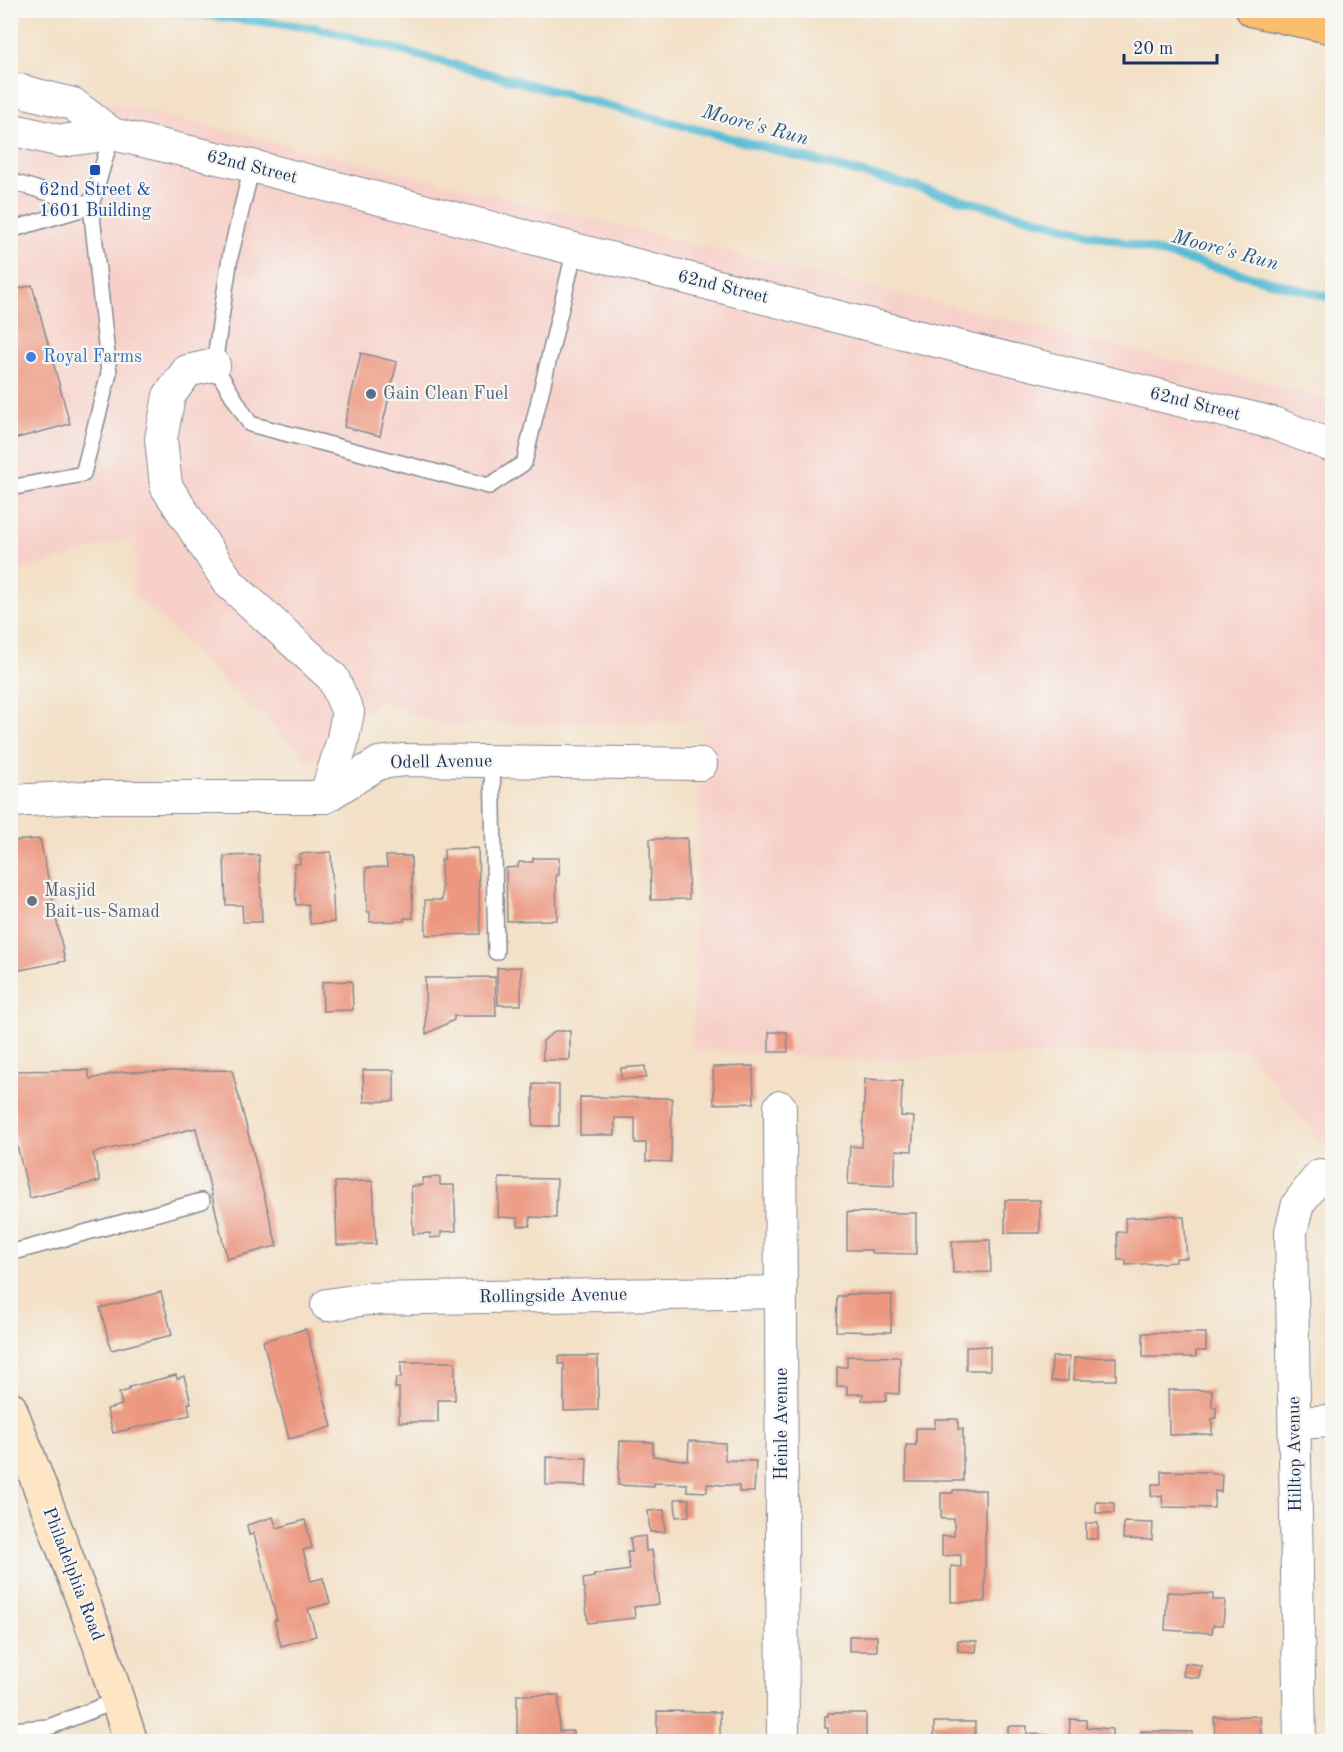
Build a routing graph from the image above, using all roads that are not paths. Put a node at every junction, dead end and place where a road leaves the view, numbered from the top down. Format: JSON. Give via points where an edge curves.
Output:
{"nodes":[{"id":1,"x":1252,"y":10,"type":"edge"},
{"id":2,"x":1332,"y":27,"type":"edge"},
{"id":3,"x":10,"y":88,"type":"edge"},
{"id":4,"x":10,"y":129,"type":"edge"},
{"id":5,"x":112,"y":134,"type":"junction"},
{"id":6,"x":252,"y":166,"type":"junction"},
{"id":7,"x":10,"y":181,"type":"edge"},
{"id":8,"x":92,"y":206,"type":"junction"},
{"id":9,"x":10,"y":230,"type":"edge"},
{"id":10,"x":575,"y":249,"type":"junction"},
{"id":11,"x":214,"y":365,"type":"junction"},
{"id":12,"x":1332,"y":446,"type":"edge"},
{"id":13,"x":10,"y":488,"type":"edge"},
{"id":14,"x":492,"y":761,"type":"junction"},
{"id":15,"x":701,"y":764,"type":"dead end"},
{"id":16,"x":326,"y":797,"type":"junction"},
{"id":17,"x":10,"y":801,"type":"edge"},
{"id":18,"x":496,"y":952,"type":"dead end"},
{"id":19,"x":780,"y":1107,"type":"dead end"},
{"id":20,"x":1320,"y":1175,"type":"dead end"},
{"id":21,"x":202,"y":1201,"type":"dead end"},
{"id":22,"x":10,"y":1253,"type":"edge"},
{"id":23,"x":781,"y":1292,"type":"junction"},
{"id":24,"x":327,"y":1305,"type":"dead end"},
{"id":25,"x":10,"y":1408,"type":"edge"},
{"id":26,"x":1332,"y":1421,"type":"edge"},
{"id":27,"x":1295,"y":1423,"type":"junction"},
{"id":28,"x":118,"y":1700,"type":"junction"},
{"id":29,"x":12,"y":1734,"type":"edge"},
{"id":30,"x":131,"y":1742,"type":"edge"},
{"id":31,"x":783,"y":1742,"type":"edge"},
{"id":32,"x":1300,"y":1742,"type":"edge"}],
"edges":[{"from":1,"to":2,"type":"highway"},
{"from":3,"to":5,"type":"street","name":"62nd Street","via":[[73,104]]},
{"from":4,"to":5,"type":"street","name":"62nd Street","via":[[62,141]]},
{"from":5,"to":6,"type":"street","name":"62nd Street"},
{"from":5,"to":8,"type":"lane"},
{"from":6,"to":10,"type":"street","name":"62nd Street"},
{"from":6,"to":11,"type":"lane","via":[[230,257]]},
{"from":7,"to":8,"type":"lane"},
{"from":8,"to":9,"type":"lane"},
{"from":8,"to":13,"type":"lane","via":[[109,373],[83,474]]},
{"from":10,"to":11,"type":"lane","via":[[524,463],[489,486],[250,424]]},
{"from":10,"to":12,"type":"street","name":"62nd Street","via":[[1273,423]]},
{"from":11,"to":16,"type":"street","via":[[187,371],[169,396],[161,439],[166,486],[229,582],[333,678],[348,712]]},
{"from":14,"to":15,"type":"street","name":"Odell Avenue"},
{"from":14,"to":16,"type":"street","name":"Odell Avenue","via":[[379,763]]},
{"from":14,"to":18,"type":"lane"},
{"from":16,"to":17,"type":"street","via":[[87,797]]},
{"from":19,"to":23,"type":"street","name":"Heinle Avenue"},
{"from":20,"to":27,"type":"street","name":"Hilltop Avenue","via":[[1298,1204],[1291,1231]]},
{"from":21,"to":22,"type":"lane"},
{"from":23,"to":24,"type":"street","name":"Rollingside Avenue","via":[[367,1299]]},
{"from":23,"to":31,"type":"street","name":"Heinle Avenue"},
{"from":25,"to":28,"type":"main road","name":"Philadelphia Road"},
{"from":26,"to":27,"type":"street"},
{"from":27,"to":32,"type":"street","name":"Hilltop Avenue"},
{"from":28,"to":29,"type":"lane","via":[[49,1727]]},
{"from":28,"to":30,"type":"main road","name":"Philadelphia Road"}]}
